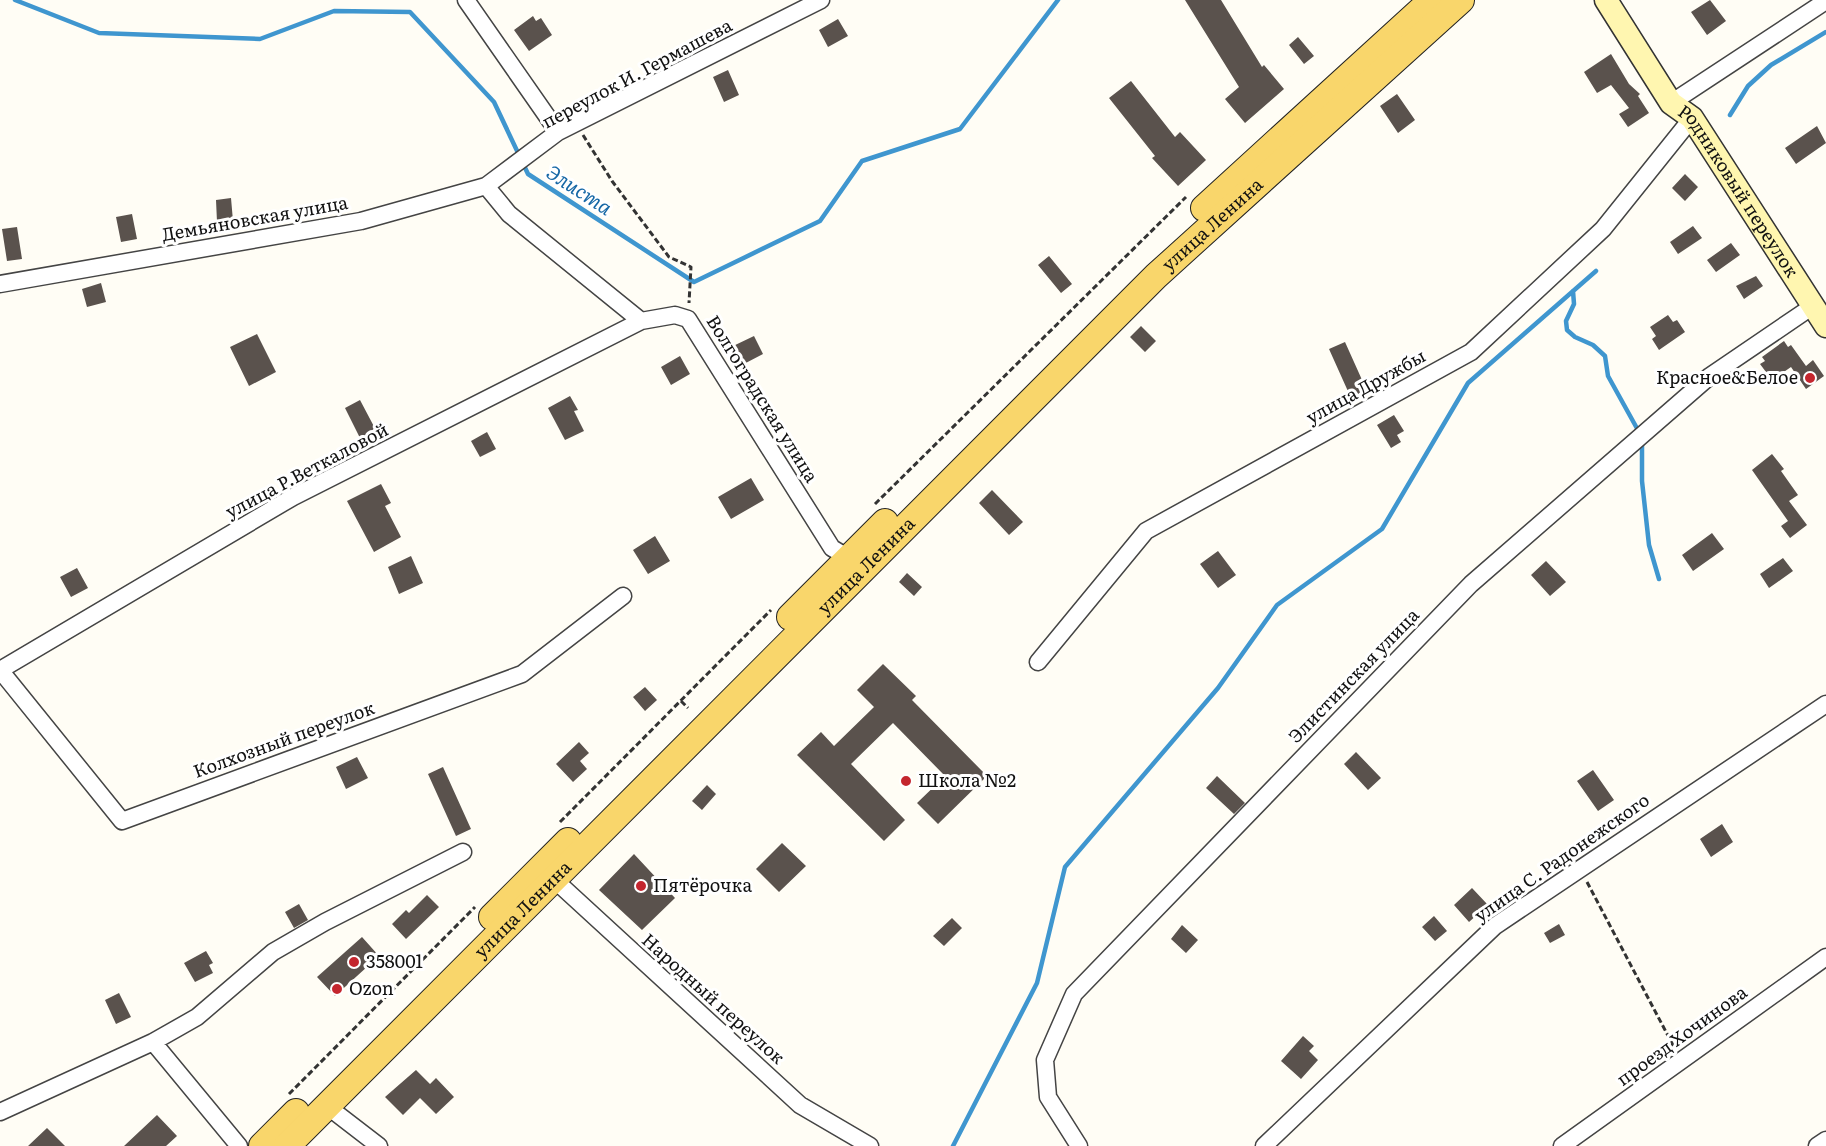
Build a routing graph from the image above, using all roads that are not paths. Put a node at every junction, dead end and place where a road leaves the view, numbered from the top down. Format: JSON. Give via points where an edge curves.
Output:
{"nodes":[{"id":1,"x":466,"y":0,"type":"edge"},
{"id":2,"x":821,"y":0,"type":"edge"},
{"id":3,"x":1432,"y":0,"type":"edge"},
{"id":4,"x":1461,"y":0,"type":"edge"},
{"id":5,"x":1606,"y":0,"type":"edge"},
{"id":6,"x":1826,"y":1,"type":"edge"},
{"id":7,"x":1671,"y":103,"type":"junction"},
{"id":8,"x":1692,"y":118,"type":"junction"},
{"id":9,"x":558,"y":132,"type":"junction"},
{"id":10,"x":510,"y":171,"type":"joint"},
{"id":11,"x":486,"y":186,"type":"junction"},
{"id":12,"x":0,"y":284,"type":"edge"},
{"id":13,"x":1813,"y":306,"type":"junction"},
{"id":14,"x":641,"y":321,"type":"junction"},
{"id":15,"x":1826,"y":326,"type":"edge"},
{"id":16,"x":853,"y":564,"type":"junction"},
{"id":17,"x":623,"y":596,"type":"dead end"},
{"id":18,"x":1038,"y":662,"type":"dead end"},
{"id":19,"x":0,"y":670,"type":"edge"},
{"id":20,"x":1826,"y":704,"type":"edge"},
{"id":21,"x":463,"y":852,"type":"dead end"},
{"id":22,"x":547,"y":874,"type":"junction"},
{"id":23,"x":1826,"y":957,"type":"edge"},
{"id":24,"x":153,"y":1042,"type":"junction"},
{"id":25,"x":327,"y":1106,"type":"junction"},
{"id":26,"x":0,"y":1112,"type":"edge"},
{"id":27,"x":1826,"y":1140,"type":"edge"},
{"id":28,"x":239,"y":1146,"type":"edge"},
{"id":29,"x":262,"y":1146,"type":"edge"},
{"id":30,"x":286,"y":1146,"type":"edge"},
{"id":31,"x":379,"y":1146,"type":"edge"},
{"id":32,"x":870,"y":1146,"type":"edge"},
{"id":33,"x":1078,"y":1146,"type":"edge"},
{"id":34,"x":1264,"y":1146,"type":"edge"},
{"id":35,"x":1562,"y":1146,"type":"edge"},
{"id":36,"x":1817,"y":1146,"type":"edge"}],
"edges":[{"from":1,"to":9,"type":"street"},
{"from":2,"to":9,"type":"street","name":"переулок И. Гермашева"},
{"from":3,"to":16,"type":"main road","name":"улица Ленина","via":[[1147,261]]},
{"from":4,"to":16,"type":"main road","name":"улица Ленина","via":[[1156,276]]},
{"from":5,"to":7,"type":"street","name":"Родниковый переулок"},
{"from":6,"to":7,"type":"street"},
{"from":7,"to":8,"type":"street","name":"Родниковый переулок"},
{"from":8,"to":13,"type":"street","name":"Родниковый переулок"},
{"from":8,"to":18,"type":"street","name":"улица Дружбы","via":[[1603,229],[1471,352],[1146,531]]},
{"from":9,"to":10,"type":"street","name":"переулок И. Гермашева"},
{"from":10,"to":11,"type":"street","name":"Демьяновская улица"},
{"from":11,"to":12,"type":"street","name":"Демьяновская улица","via":[[361,221]]},
{"from":11,"to":14,"type":"street","via":[[509,214]]},
{"from":13,"to":15,"type":"street","name":"Родниковый переулок"},
{"from":13,"to":33,"type":"street","name":"Элистинская улица","via":[[1710,376],[1471,584],[1074,993],[1045,1060],[1048,1097]]},
{"from":14,"to":16,"type":"street","name":"Волгоградская улица","via":[[675,315],[688,319],[832,548]]},
{"from":14,"to":19,"type":"street","name":"улица Р.Веткаловой","via":[[293,497]]},
{"from":16,"to":22,"type":"main road","name":"улица Ленина"},
{"from":17,"to":19,"type":"street","name":"Колхозный переулок","via":[[522,674],[122,821]]},
{"from":20,"to":34,"type":"street","name":"улица С. Радонежского","via":[[1495,926]]},
{"from":21,"to":24,"type":"street","via":[[273,952],[197,1017]]},
{"from":22,"to":25,"type":"main road","name":"улица Ленина"},
{"from":22,"to":29,"type":"main road","name":"улица Ленина"},
{"from":22,"to":32,"type":"street","name":"Народный переулок","via":[[800,1105]]},
{"from":23,"to":35,"type":"street","name":"проезд Хочинова"},
{"from":24,"to":26,"type":"street"},
{"from":24,"to":28,"type":"street"},
{"from":25,"to":30,"type":"main road","name":"улица Ленина"},
{"from":25,"to":31,"type":"street"},
{"from":27,"to":36,"type":"street"}]}
